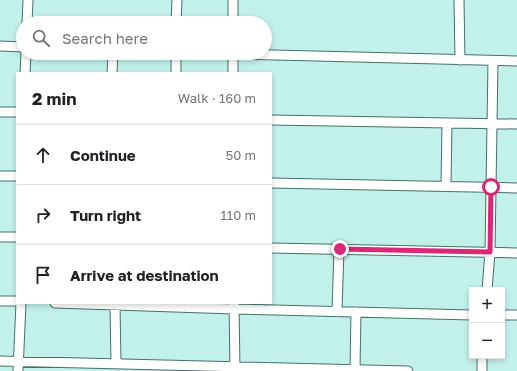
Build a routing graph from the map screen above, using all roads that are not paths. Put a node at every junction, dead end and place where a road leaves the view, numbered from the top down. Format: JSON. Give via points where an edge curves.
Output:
{"nodes":[{"id":1,"x":28,"y":0,"type":"edge"},
{"id":2,"x":177,"y":0,"type":"edge"},
{"id":3,"x":234,"y":0,"type":"edge"},
{"id":4,"x":459,"y":0,"type":"edge"},
{"id":5,"x":27,"y":16,"type":"edge"},
{"id":6,"x":176,"y":16,"type":"edge"},
{"id":7,"x":233,"y":16,"type":"edge"},
{"id":8,"x":0,"y":46,"type":"edge"},
{"id":9,"x":16,"y":47,"type":"edge"},
{"id":10,"x":272,"y":54,"type":"edge"},
{"id":11,"x":26,"y":60,"type":"edge"},
{"id":12,"x":113,"y":60,"type":"edge"},
{"id":13,"x":176,"y":60,"type":"edge"},
{"id":14,"x":233,"y":60,"type":"edge"},
{"id":15,"x":460,"y":60,"type":"junction"},
{"id":16,"x":493,"y":60,"type":"junction"},
{"id":17,"x":517,"y":61,"type":"edge"},
{"id":18,"x":25,"y":72,"type":"edge"},
{"id":19,"x":112,"y":72,"type":"edge"},
{"id":20,"x":176,"y":72,"type":"edge"},
{"id":21,"x":233,"y":72,"type":"edge"},
{"id":22,"x":0,"y":112,"type":"edge"},
{"id":23,"x":16,"y":112,"type":"edge"},
{"id":24,"x":272,"y":120,"type":"edge"},
{"id":25,"x":447,"y":123,"type":"junction"},
{"id":26,"x":491,"y":123,"type":"junction"},
{"id":27,"x":517,"y":124,"type":"edge"},
{"id":28,"x":0,"y":176,"type":"edge"},
{"id":29,"x":16,"y":176,"type":"edge"},
{"id":30,"x":272,"y":183,"type":"edge"},
{"id":31,"x":446,"y":186,"type":"junction"},
{"id":32,"x":491,"y":187,"type":"junction"},
{"id":33,"x":517,"y":188,"type":"edge"},
{"id":34,"x":0,"y":237,"type":"edge"},
{"id":35,"x":16,"y":238,"type":"edge"},
{"id":36,"x":272,"y":248,"type":"edge"},
{"id":37,"x":340,"y":249,"type":"junction"},
{"id":38,"x":490,"y":252,"type":"junction"},
{"id":39,"x":517,"y":253,"type":"edge"},
{"id":40,"x":487,"y":287,"type":"edge"},
{"id":41,"x":0,"y":301,"type":"edge"},
{"id":42,"x":16,"y":301,"type":"edge"},
{"id":43,"x":21,"y":304,"type":"edge"},
{"id":44,"x":85,"y":304,"type":"edge"},
{"id":45,"x":115,"y":305,"type":"junction"},
{"id":46,"x":234,"y":306,"type":"edge"},
{"id":47,"x":337,"y":312,"type":"junction"},
{"id":48,"x":356,"y":312,"type":"junction"},
{"id":49,"x":469,"y":315,"type":"edge"},
{"id":50,"x":505,"y":315,"type":"edge"},
{"id":51,"x":517,"y":315,"type":"edge"},
{"id":52,"x":482,"y":359,"type":"edge"},
{"id":53,"x":0,"y":361,"type":"edge"},
{"id":54,"x":18,"y":361,"type":"junction"},
{"id":55,"x":116,"y":363,"type":"junction"},
{"id":56,"x":87,"y":367,"type":"edge"},
{"id":57,"x":235,"y":369,"type":"edge"},
{"id":58,"x":355,"y":369,"type":"junction"},
{"id":59,"x":399,"y":370,"type":"edge"},
{"id":60,"x":18,"y":371,"type":"edge"},
{"id":61,"x":408,"y":371,"type":"edge"},
{"id":62,"x":482,"y":371,"type":"edge"}],
"edges":[{"from":1,"to":5,"type":"street"},
{"from":2,"to":6,"type":"street"},
{"from":3,"to":7,"type":"street"},
{"from":4,"to":15,"type":"street"},
{"from":8,"to":9,"type":"street"},
{"from":10,"to":15,"type":"street"},
{"from":11,"to":18,"type":"street"},
{"from":12,"to":19,"type":"street"},
{"from":13,"to":20,"type":"street"},
{"from":14,"to":21,"type":"street"},
{"from":15,"to":16,"type":"street"},
{"from":16,"to":17,"type":"street"},
{"from":16,"to":26,"type":"street"},
{"from":22,"to":23,"type":"street"},
{"from":24,"to":25,"type":"street"},
{"from":25,"to":26,"type":"street"},
{"from":25,"to":31,"type":"street"},
{"from":26,"to":27,"type":"street"},
{"from":26,"to":32,"type":"street"},
{"from":28,"to":29,"type":"street"},
{"from":30,"to":31,"type":"street"},
{"from":31,"to":32,"type":"street"},
{"from":32,"to":33,"type":"street"},
{"from":32,"to":38,"type":"street"},
{"from":34,"to":35,"type":"street"},
{"from":36,"to":37,"type":"street"},
{"from":37,"to":38,"type":"street"},
{"from":37,"to":47,"type":"street"},
{"from":38,"to":39,"type":"street"},
{"from":38,"to":40,"type":"street"},
{"from":41,"to":42,"type":"street"},
{"from":43,"to":54,"type":"street"},
{"from":44,"to":45,"type":"street"},
{"from":45,"to":46,"type":"street"},
{"from":45,"to":55,"type":"street"},
{"from":46,"to":47,"type":"street"},
{"from":46,"to":57,"type":"street"},
{"from":47,"to":48,"type":"street"},
{"from":48,"to":49,"type":"street"},
{"from":48,"to":58,"type":"street"},
{"from":50,"to":51,"type":"street"},
{"from":52,"to":62,"type":"street"},
{"from":53,"to":54,"type":"street"},
{"from":54,"to":56,"type":"street"},
{"from":54,"to":60,"type":"street"},
{"from":55,"to":56,"type":"street"},
{"from":55,"to":57,"type":"street"},
{"from":57,"to":58,"type":"street"},
{"from":58,"to":59,"type":"street"},
{"from":59,"to":61,"type":"street"}]}
